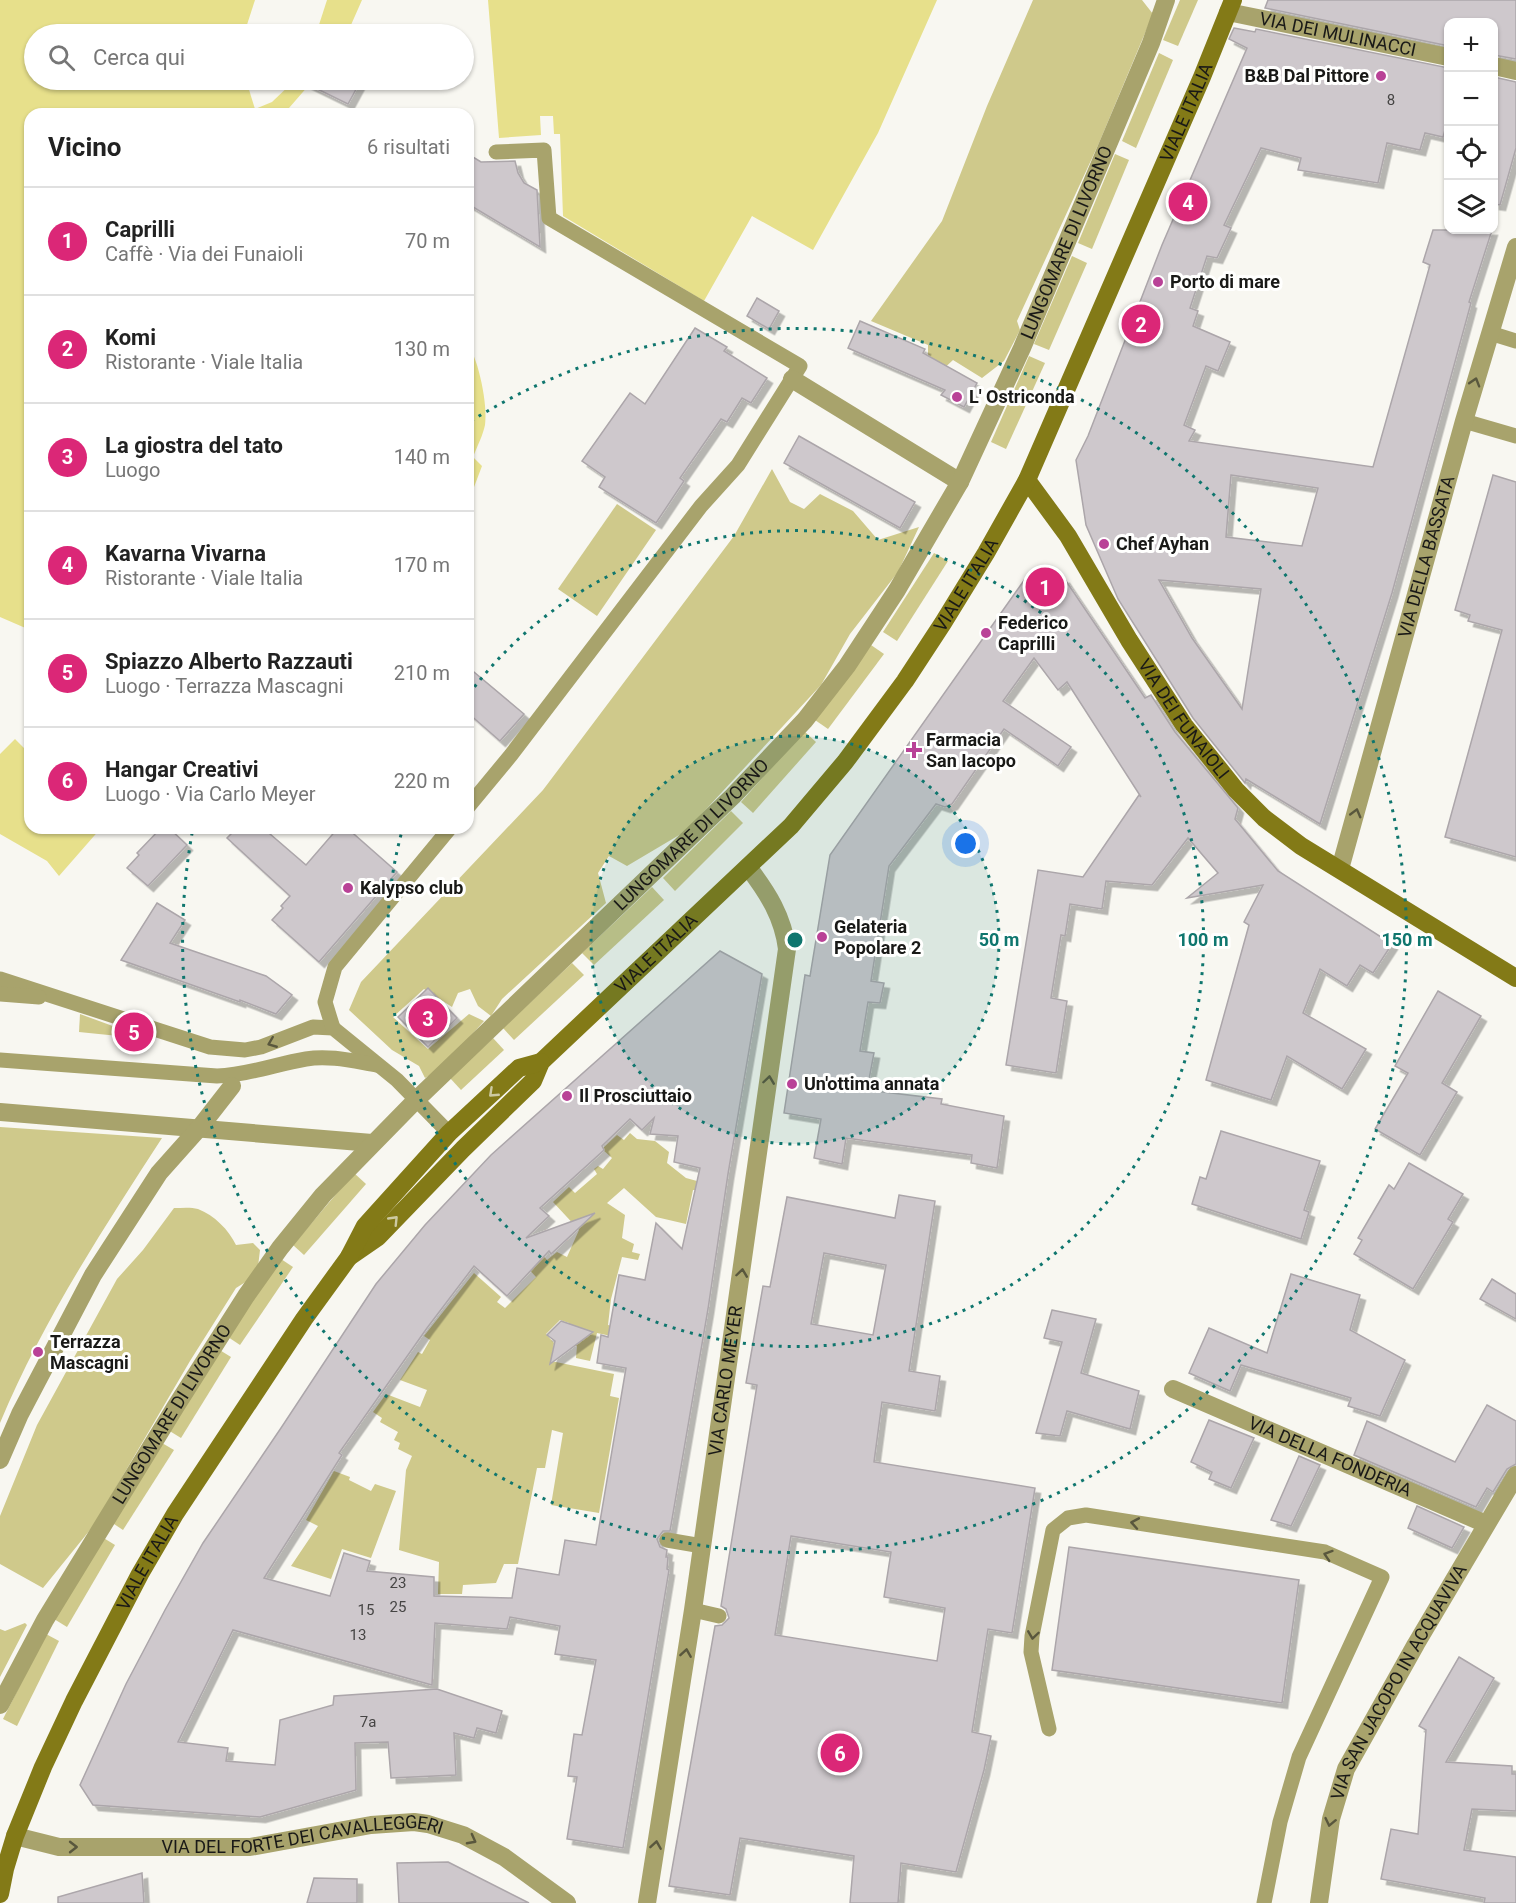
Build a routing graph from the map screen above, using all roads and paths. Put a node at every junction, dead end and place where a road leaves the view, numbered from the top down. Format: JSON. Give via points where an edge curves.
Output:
{"nodes":[{"id":1,"x":1166,"y":0,"type":"edge"},
{"id":2,"x":1231,"y":6,"type":"edge"},
{"id":3,"x":1444,"y":56,"type":"edge"},
{"id":4,"x":1498,"y":67,"type":"edge"},
{"id":5,"x":1516,"y":71,"type":"edge"},
{"id":6,"x":496,"y":152,"type":"dead end"},
{"id":7,"x":1516,"y":247,"type":"edge"},
{"id":8,"x":1490,"y":333,"type":"junction"},
{"id":9,"x":1516,"y":341,"type":"edge"},
{"id":10,"x":792,"y":380,"type":"junction"},
{"id":11,"x":1464,"y":420,"type":"junction"},
{"id":12,"x":1516,"y":436,"type":"edge"},
{"id":13,"x":1027,"y":480,"type":"junction"},
{"id":14,"x":960,"y":482,"type":"junction"},
{"id":15,"x":474,"y":800,"type":"edge"},
{"id":16,"x":445,"y":834,"type":"edge"},
{"id":17,"x":748,"y":867,"type":"junction"},
{"id":18,"x":1340,"y":869,"type":"junction"},
{"id":19,"x":1516,"y":978,"type":"edge"},
{"id":20,"x":0,"y":979,"type":"edge"},
{"id":21,"x":0,"y":994,"type":"edge"},
{"id":22,"x":65,"y":999,"type":"junction"},
{"id":23,"x":313,"y":1027,"type":"junction"},
{"id":24,"x":333,"y":1028,"type":"junction"},
{"id":25,"x":307,"y":1058,"type":"junction"},
{"id":26,"x":0,"y":1060,"type":"edge"},
{"id":27,"x":541,"y":1062,"type":"junction"},
{"id":28,"x":377,"y":1065,"type":"junction"},
{"id":29,"x":225,"y":1081,"type":"junction"},
{"id":30,"x":416,"y":1100,"type":"junction"},
{"id":31,"x":0,"y":1112,"type":"edge"},
{"id":32,"x":200,"y":1127,"type":"junction"},
{"id":33,"x":449,"y":1133,"type":"junction"},
{"id":34,"x":372,"y":1143,"type":"junction"},
{"id":35,"x":349,"y":1257,"type":"junction"},
{"id":36,"x":1173,"y":1389,"type":"dead end"},
{"id":37,"x":0,"y":1460,"type":"edge"},
{"id":38,"x":1516,"y":1475,"type":"edge"},
{"id":39,"x":1486,"y":1524,"type":"junction"},
{"id":40,"x":667,"y":1540,"type":"dead end"},
{"id":41,"x":702,"y":1546,"type":"junction"},
{"id":42,"x":693,"y":1610,"type":"junction"},
{"id":43,"x":719,"y":1616,"type":"dead end"},
{"id":44,"x":0,"y":1705,"type":"edge"},
{"id":45,"x":1049,"y":1729,"type":"dead end"},
{"id":46,"x":15,"y":1836,"type":"junction"},
{"id":47,"x":0,"y":1894,"type":"edge"},
{"id":48,"x":567,"y":1903,"type":"edge"},
{"id":49,"x":647,"y":1903,"type":"edge"},
{"id":50,"x":1264,"y":1903,"type":"edge"},
{"id":51,"x":1319,"y":1903,"type":"edge"}],
"edges":[{"from":1,"to":14,"type":"street","name":"LUNGOMARE DI LIVORNO","via":[[1035,316]]},
{"from":2,"to":3,"type":"street","name":"VIA DEI MULINACCI"},
{"from":2,"to":13,"type":"main road","name":"VIALE ITALIA"},
{"from":4,"to":5,"type":"street"},
{"from":6,"to":10,"type":"lane","via":[[544,150],[549,218],[800,366]]},
{"from":7,"to":8,"type":"street","name":"VIA DELLA BASSATA"},
{"from":8,"to":9,"type":"lane"},
{"from":11,"to":8,"type":"street","name":"VIA DELLA BASSATA","one_way":true},
{"from":10,"to":14,"type":"street"},
{"from":10,"to":15,"type":"lane","via":[[738,465],[701,506]]},
{"from":11,"to":12,"type":"lane"},
{"from":18,"to":11,"type":"street","name":"VIA DELLA BASSATA","one_way":true},
{"from":13,"to":17,"type":"main road","name":"VIALE ITALIA","via":[[979,566],[905,681],[824,789]]},
{"from":13,"to":18,"type":"main road","name":"VIA DEI FUNAIOLI","via":[[1068,537],[1184,725],[1236,790],[1264,818]]},
{"from":14,"to":30,"type":"street","name":"LUNGOMARE DI LIVORNO","via":[[871,630],[805,720],[680,849]]},
{"from":16,"to":24,"type":"lane","via":[[334,967],[325,1002]]},
{"from":17,"to":27,"type":"main road","name":"VIALE ITALIA"},
{"from":41,"to":17,"type":"street","name":"VIA CARLO MEYER","one_way":true,"via":[[787,949],[772,900]]},
{"from":18,"to":19,"type":"main road","name":"VIA DEI FUNAIOLI"},
{"from":20,"to":22,"type":"lane"},
{"from":21,"to":22,"type":"lane"},
{"from":23,"to":22,"type":"lane","one_way":true,"via":[[245,1050],[201,1044]]},
{"from":23,"to":24,"type":"lane"},
{"from":23,"to":25,"type":"lane","via":[[297,1043]]},
{"from":24,"to":28,"type":"lane"},
{"from":25,"to":28,"type":"lane","via":[[331,1057]]},
{"from":25,"to":29,"type":"lane"},
{"from":26,"to":29,"type":"lane"},
{"from":27,"to":33,"type":"main road","name":"VIALE ITALIA","one_way":true,"via":[[519,1068]]},
{"from":35,"to":27,"type":"main road","name":"VIALE ITALIA","one_way":true,"via":[[378,1237],[533,1081]]},
{"from":28,"to":30,"type":"lane"},
{"from":29,"to":32,"type":"street"},
{"from":30,"to":33,"type":"lane"},
{"from":30,"to":34,"type":"street","name":"LUNGOMARE DI LIVORNO"},
{"from":31,"to":32,"type":"street"},
{"from":32,"to":34,"type":"street"},
{"from":32,"to":37,"type":"street","via":[[159,1173],[93,1275]]},
{"from":33,"to":35,"type":"main road","name":"VIALE ITALIA","via":[[364,1226]]},
{"from":34,"to":44,"type":"street","name":"LUNGOMARE DI LIVORNO","via":[[279,1248],[246,1296],[51,1610]]},
{"from":35,"to":46,"type":"main road","name":"VIALE ITALIA","via":[[220,1444],[140,1574],[69,1711]]},
{"from":36,"to":39,"type":"street","name":"VIA DELLA FONDERIA"},
{"from":38,"to":39,"type":"street","name":"VIA SAN JACOPO IN ACQUAVIVA"},
{"from":39,"to":51,"type":"street","name":"VIA SAN JACOPO IN ACQUAVIVA","one_way":true,"via":[[1346,1769],[1331,1819]]},
{"from":40,"to":41,"type":"lane"},
{"from":41,"to":42,"type":"street","name":"VIA CARLO MEYER"},
{"from":42,"to":43,"type":"lane"},
{"from":49,"to":42,"type":"street","name":"VIA CARLO MEYER","one_way":true},
{"from":50,"to":45,"type":"lane","one_way":true,"via":[[1280,1822],[1299,1757],[1382,1577],[1325,1552],[1086,1515],[1068,1518],[1053,1530],[1032,1636],[1031,1652]]},
{"from":46,"to":47,"type":"main road","name":"VIALE ITALIA"},
{"from":46,"to":48,"type":"street","name":"VIA DEL FORTE DEI CAVALLEGGERI","one_way":true,"via":[[59,1846],[250,1847],[371,1825],[421,1823],[463,1835],[504,1857]]}]}
